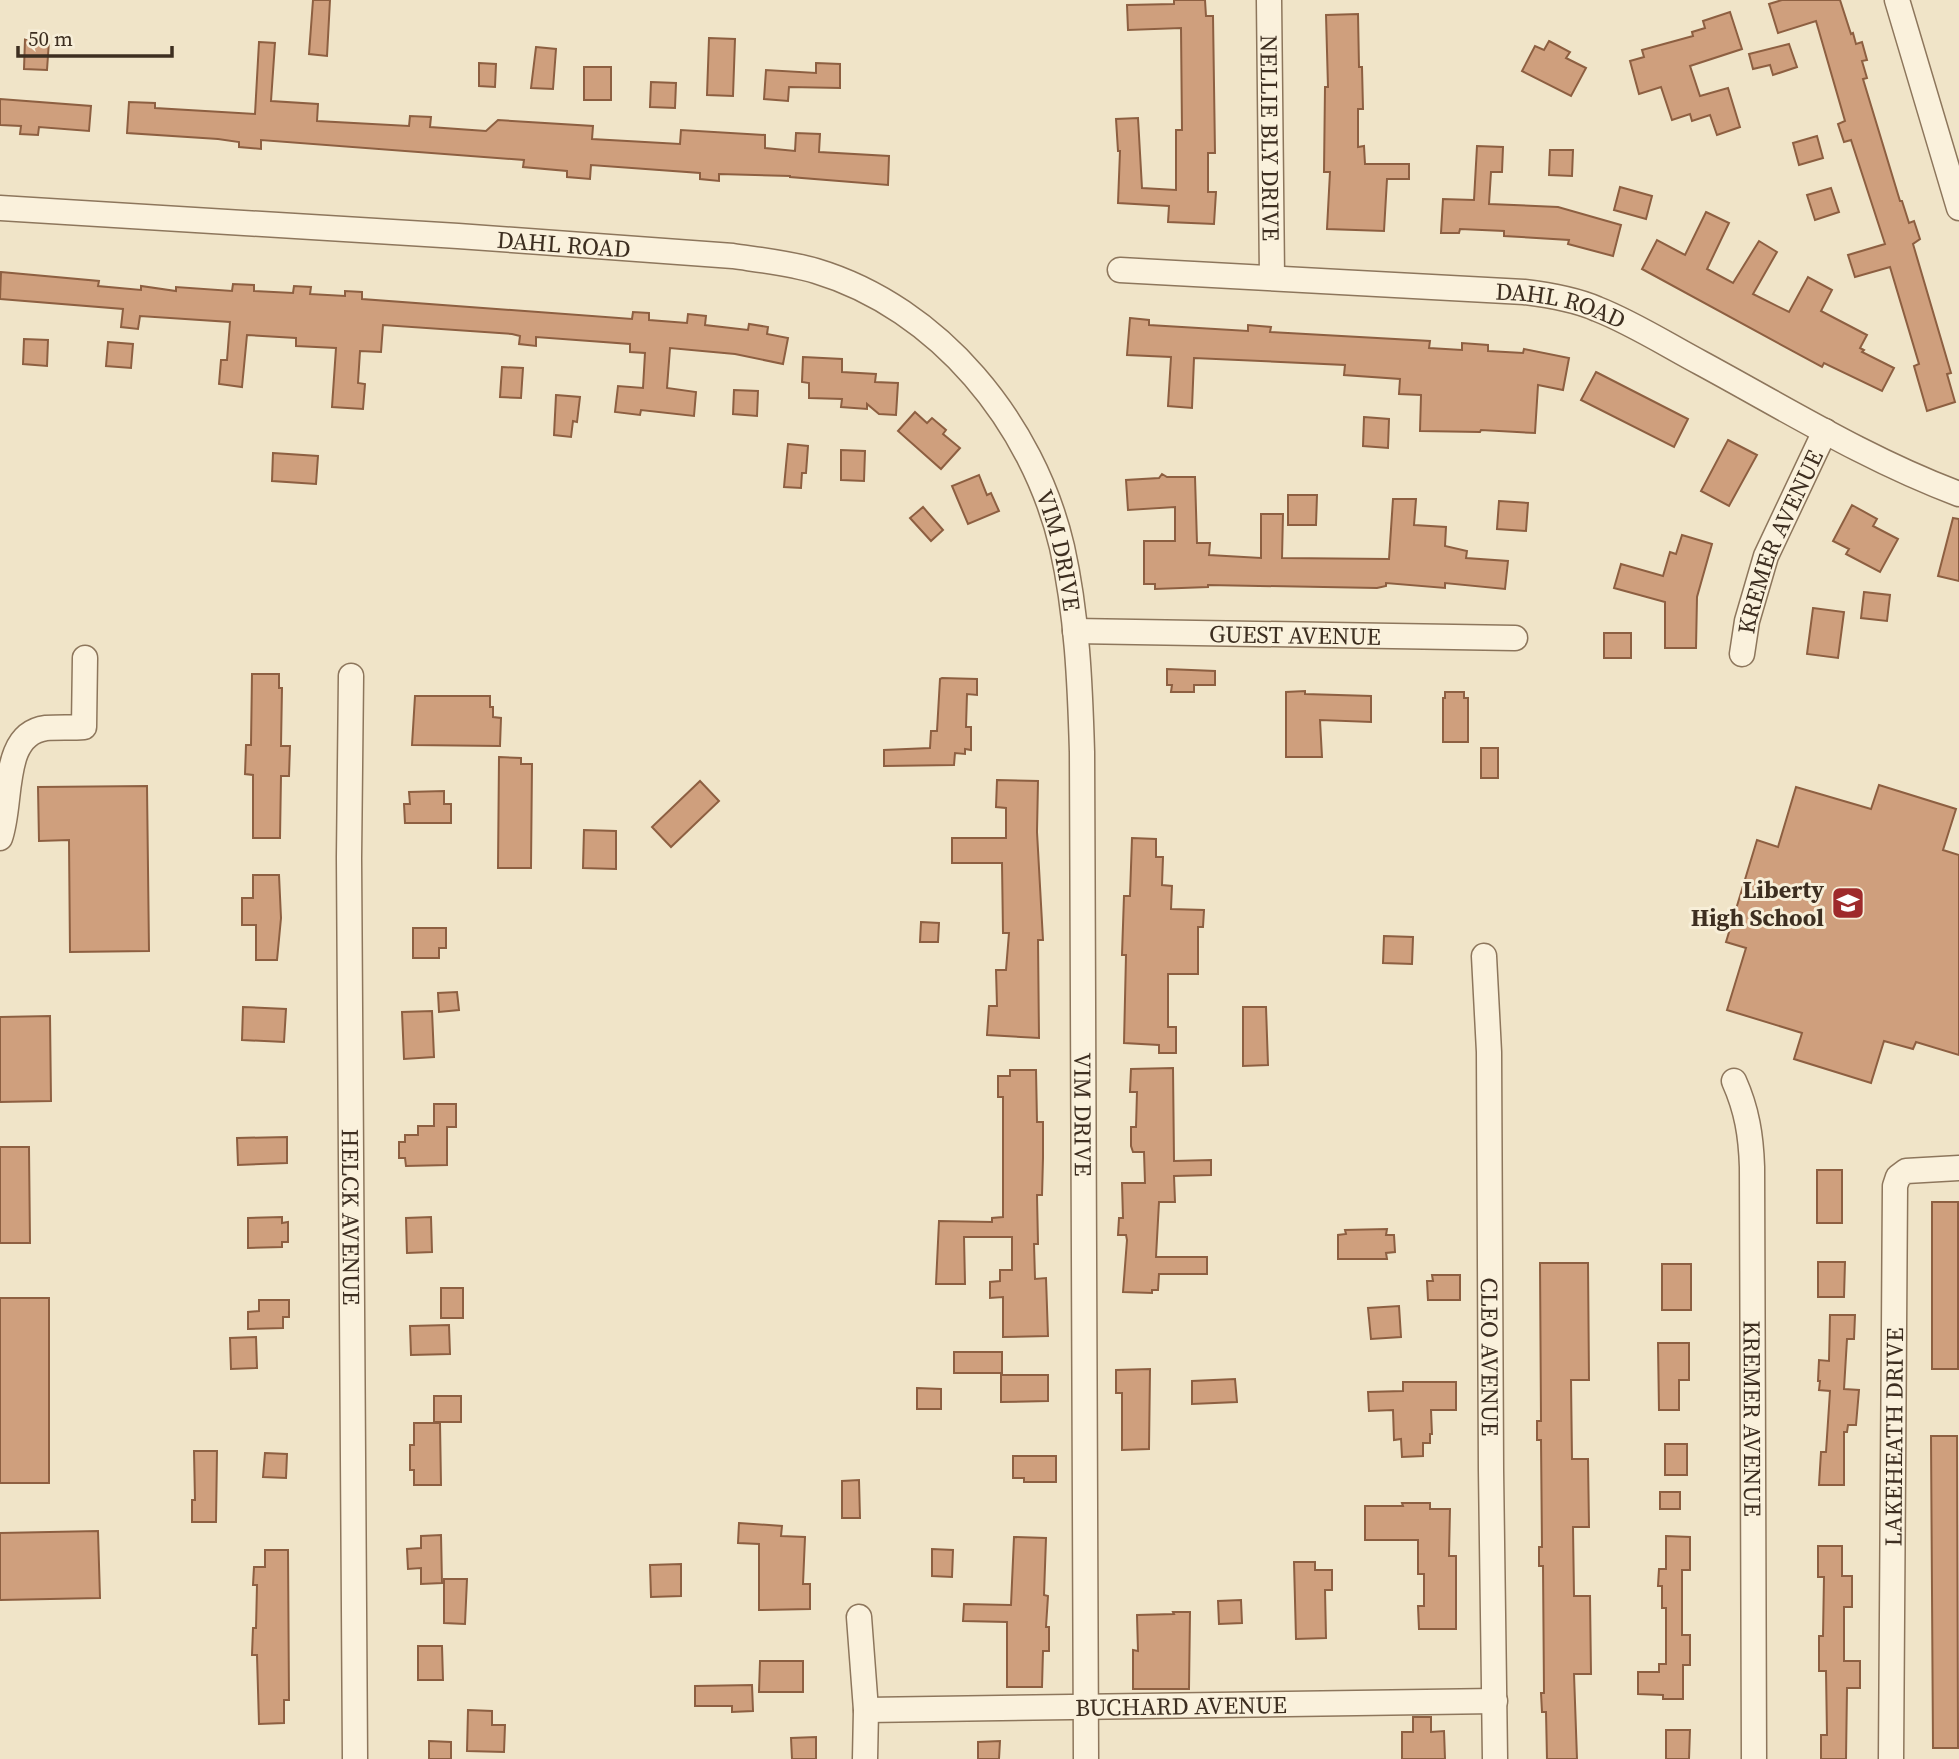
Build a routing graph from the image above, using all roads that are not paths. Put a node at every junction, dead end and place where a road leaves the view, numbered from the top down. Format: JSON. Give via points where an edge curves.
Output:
{"nodes":[{"id":1,"x":1269,"y":0,"type":"edge"},
{"id":2,"x":1897,"y":0,"type":"edge"},
{"id":3,"x":0,"y":208,"type":"edge"},
{"id":4,"x":1959,"y":208,"type":"edge"},
{"id":5,"x":1120,"y":270,"type":"dead end"},
{"id":6,"x":1272,"y":277,"type":"junction"},
{"id":7,"x":1825,"y":431,"type":"junction"},
{"id":8,"x":1037,"y":477,"type":"joint"},
{"id":9,"x":1959,"y":494,"type":"edge"},
{"id":10,"x":1075,"y":631,"type":"junction"},
{"id":11,"x":1515,"y":638,"type":"dead end"},
{"id":12,"x":1742,"y":654,"type":"dead end"},
{"id":13,"x":85,"y":658,"type":"dead end"},
{"id":14,"x":351,"y":676,"type":"dead end"},
{"id":15,"x":0,"y":838,"type":"edge"},
{"id":16,"x":1484,"y":956,"type":"dead end"},
{"id":17,"x":1734,"y":1081,"type":"dead end"},
{"id":18,"x":1959,"y":1168,"type":"edge"},
{"id":19,"x":859,"y":1618,"type":"dead end"},
{"id":20,"x":1494,"y":1701,"type":"junction"},
{"id":21,"x":1086,"y":1706,"type":"junction"},
{"id":22,"x":866,"y":1710,"type":"junction"},
{"id":23,"x":355,"y":1759,"type":"edge"},
{"id":24,"x":866,"y":1759,"type":"edge"},
{"id":25,"x":1086,"y":1759,"type":"edge"},
{"id":26,"x":1495,"y":1759,"type":"edge"},
{"id":27,"x":1754,"y":1759,"type":"edge"},
{"id":28,"x":1891,"y":1759,"type":"edge"}],
"edges":[{"from":1,"to":6,"type":"street","name":"NELLIE BLY DRIVE"},
{"from":2,"to":4,"type":"street"},
{"from":3,"to":8,"type":"street","name":"DAHL ROAD","via":[[733,256],[816,271],[892,305],[941,342],[991,396]]},
{"from":5,"to":6,"type":"street","name":"DAHL ROAD"},
{"from":6,"to":7,"type":"street","name":"DAHL ROAD","via":[[1524,292],[1570,300],[1642,331]]},
{"from":7,"to":9,"type":"street","name":"DAHL ROAD","via":[[1875,459]]},
{"from":7,"to":12,"type":"street","name":"KREMER AVENUE","via":[[1766,556]]},
{"from":8,"to":10,"type":"street","name":"VIM DRIVE","via":[[1061,545]]},
{"from":10,"to":11,"type":"street","name":"GUEST AVENUE"},
{"from":10,"to":21,"type":"street","name":"VIM DRIVE","via":[[1082,752]]},
{"from":13,"to":15,"type":"street","via":[[84,727],[44,728],[19,741],[6,768],[7,804]]},
{"from":14,"to":23,"type":"street","name":"HELCK AVENUE"},
{"from":16,"to":20,"type":"street","name":"CLEO AVENUE","via":[[1489,1052]]},
{"from":17,"to":27,"type":"street","name":"KREMER AVENUE","via":[[1748,1122],[1752,1167]]},
{"from":18,"to":28,"type":"street","name":"LAKEHEATH DRIVE","via":[[1906,1171],[1895,1186]]},
{"from":19,"to":22,"type":"street"},
{"from":20,"to":21,"type":"street","name":"BUCHARD AVENUE"},
{"from":20,"to":26,"type":"street","name":"CLEO AVENUE"},
{"from":21,"to":22,"type":"street","name":"BUCHARD AVENUE"},
{"from":21,"to":25,"type":"street","name":"VIM DRIVE"},
{"from":22,"to":24,"type":"street"}]}
